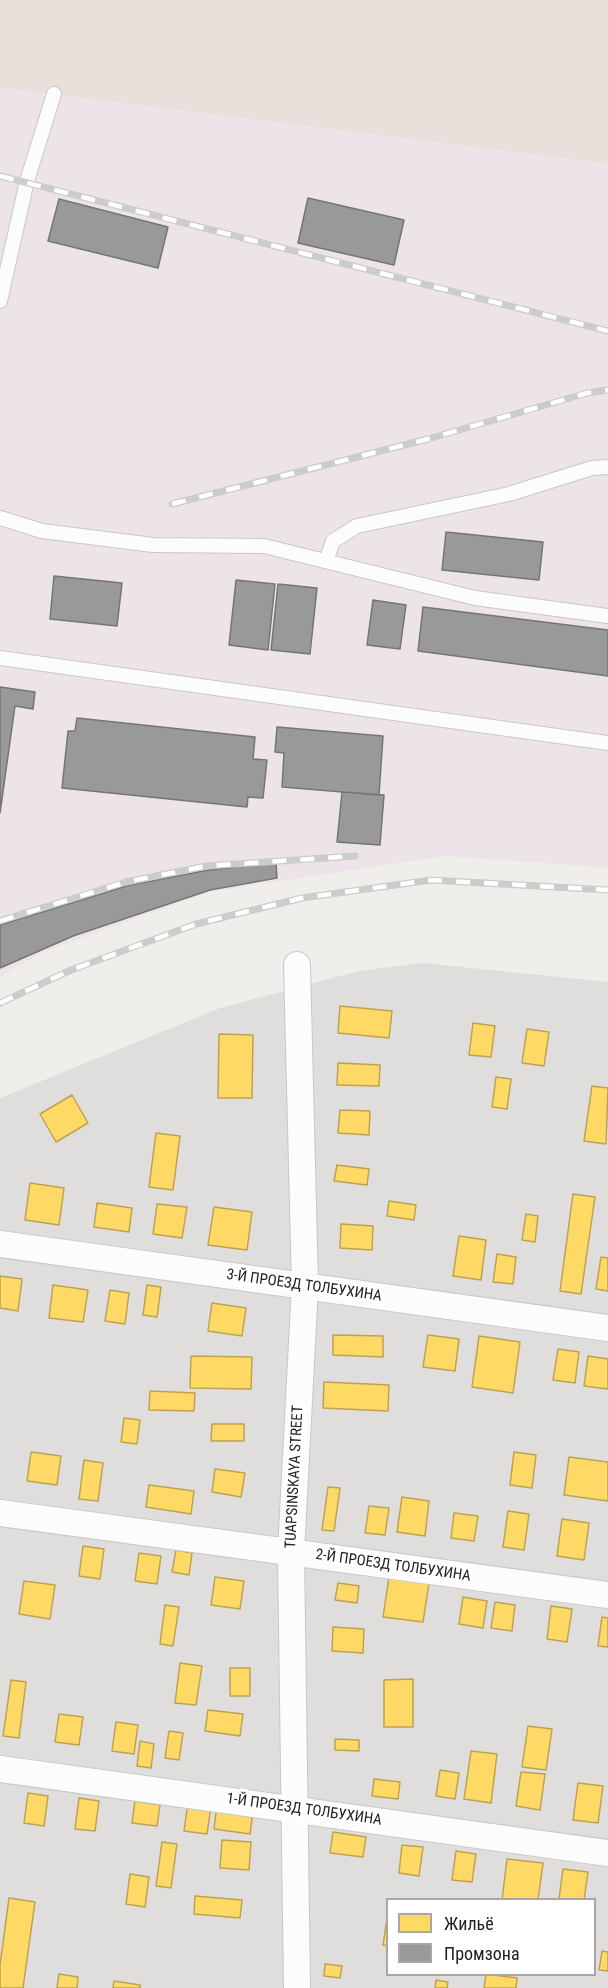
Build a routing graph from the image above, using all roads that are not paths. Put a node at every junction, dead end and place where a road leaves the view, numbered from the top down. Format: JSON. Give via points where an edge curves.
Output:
{"nodes":[{"id":1,"x":54,"y":94,"type":"dead end"},
{"id":2,"x":0,"y":301,"type":"edge"},
{"id":3,"x":608,"y":467,"type":"edge"},
{"id":4,"x":0,"y":518,"type":"edge"},
{"id":5,"x":326,"y":561,"type":"junction"},
{"id":6,"x":608,"y":616,"type":"edge"},
{"id":7,"x":0,"y":658,"type":"edge"},
{"id":8,"x":608,"y":743,"type":"edge"},
{"id":9,"x":297,"y":965,"type":"dead end"},
{"id":10,"x":0,"y":1244,"type":"edge"},
{"id":11,"x":305,"y":1286,"type":"junction"},
{"id":12,"x":608,"y":1328,"type":"edge"},
{"id":13,"x":0,"y":1514,"type":"edge"},
{"id":14,"x":291,"y":1552,"type":"junction"},
{"id":15,"x":608,"y":1595,"type":"edge"},
{"id":16,"x":0,"y":1769,"type":"edge"},
{"id":17,"x":294,"y":1809,"type":"junction"},
{"id":18,"x":608,"y":1853,"type":"edge"},
{"id":19,"x":297,"y":1988,"type":"edge"}],
"edges":[{"from":1,"to":2,"type":"lane","via":[[27,181]]},
{"from":3,"to":5,"type":"lane","via":[[592,468],[508,494],[357,526],[333,541]]},
{"from":4,"to":5,"type":"lane","via":[[42,531],[153,545],[264,546]]},
{"from":5,"to":6,"type":"lane","via":[[475,598]]},
{"from":7,"to":8,"type":"lane"},
{"from":9,"to":11,"type":"street","name":"TUAPSINSKAYA STREET"},
{"from":10,"to":11,"type":"street","name":"3-Й ПРОЕЗД ТОЛБУХИНА"},
{"from":11,"to":12,"type":"street","name":"3-Й ПРОЕЗД ТОЛБУХИНА"},
{"from":11,"to":14,"type":"street","name":"TUAPSINSKAYA STREET"},
{"from":13,"to":14,"type":"street","name":"2-Й ПРОЕЗД ТОЛБУХИНА"},
{"from":14,"to":15,"type":"street","name":"2-Й ПРОЕЗД ТОЛБУХИНА"},
{"from":14,"to":17,"type":"street","name":"TUAPSINSKAYA STREET"},
{"from":16,"to":17,"type":"street","name":"1-Й ПРОЕЗД ТОЛБУХИНА"},
{"from":17,"to":18,"type":"street","name":"1-Й ПРОЕЗД ТОЛБУХИНА"},
{"from":17,"to":19,"type":"street","name":"TUAPSINSKAYA STREET"}]}
